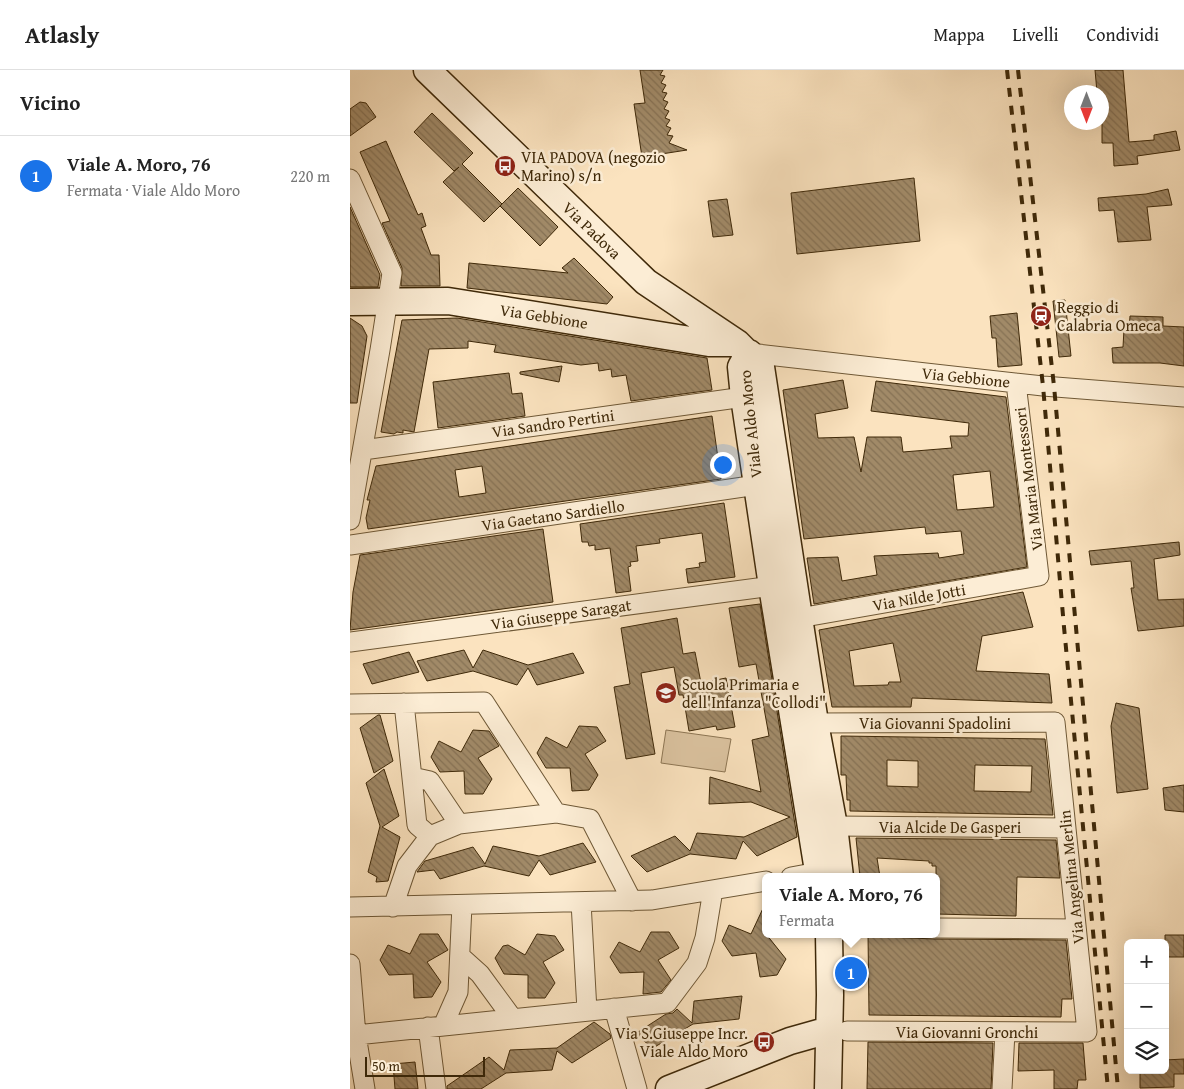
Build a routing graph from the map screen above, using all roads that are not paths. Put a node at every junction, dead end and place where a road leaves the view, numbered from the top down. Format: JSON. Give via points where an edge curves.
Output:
{"nodes":[{"id":1,"x":427,"y":70,"type":"edge"},
{"id":2,"x":350,"y":179,"type":"edge"},
{"id":3,"x":388,"y":301,"type":"junction"},
{"id":4,"x":350,"y":302,"type":"edge"},
{"id":5,"x":743,"y":348,"type":"junction"},
{"id":6,"x":1016,"y":383,"type":"junction"},
{"id":7,"x":744,"y":397,"type":"junction"},
{"id":8,"x":1184,"y":397,"type":"edge"},
{"id":9,"x":363,"y":450,"type":"junction"},
{"id":10,"x":757,"y":485,"type":"junction"},
{"id":11,"x":350,"y":520,"type":"edge"},
{"id":12,"x":350,"y":544,"type":"edge"},
{"id":13,"x":1039,"y":576,"type":"joint"},
{"id":14,"x":772,"y":586,"type":"junction"},
{"id":15,"x":799,"y":618,"type":"junction"},
{"id":16,"x":350,"y":642,"type":"edge"},
{"id":17,"x":404,"y":703,"type":"junction"},
{"id":18,"x":350,"y":704,"type":"edge"},
{"id":19,"x":1055,"y":722,"type":"joint"},
{"id":20,"x":815,"y":723,"type":"junction"},
{"id":21,"x":412,"y":777,"type":"junction"},
{"id":22,"x":556,"y":813,"type":"junction"},
{"id":23,"x":459,"y":824,"type":"junction"},
{"id":24,"x":834,"y":826,"type":"junction"},
{"id":25,"x":1066,"y":828,"type":"junction"},
{"id":26,"x":430,"y":836,"type":"junction"},
{"id":27,"x":826,"y":873,"type":"edge"},
{"id":28,"x":826,"y":873,"type":"edge"},
{"id":29,"x":762,"y":882,"type":"edge"},
{"id":30,"x":713,"y":890,"type":"junction"},
{"id":31,"x":632,"y":901,"type":"junction"},
{"id":32,"x":581,"y":902,"type":"junction"},
{"id":33,"x":462,"y":905,"type":"junction"},
{"id":34,"x":393,"y":907,"type":"junction"},
{"id":35,"x":350,"y":908,"type":"edge"},
{"id":36,"x":940,"y":928,"type":"edge"},
{"id":37,"x":1076,"y":929,"type":"junction"},
{"id":38,"x":829,"y":938,"type":"edge"},
{"id":39,"x":847,"y":938,"type":"edge"},
{"id":40,"x":460,"y":956,"type":"junction"},
{"id":41,"x":350,"y":964,"type":"edge"},
{"id":42,"x":614,"y":1008,"type":"junction"},
{"id":43,"x":588,"y":1011,"type":"junction"},
{"id":44,"x":513,"y":1019,"type":"junction"},
{"id":45,"x":436,"y":1027,"type":"junction"},
{"id":46,"x":838,"y":1030,"type":"junction"},
{"id":47,"x":1005,"y":1032,"type":"junction"},
{"id":48,"x":1087,"y":1032,"type":"joint"},
{"id":49,"x":356,"y":1035,"type":"junction"},
{"id":50,"x":365,"y":1089,"type":"edge"},
{"id":51,"x":436,"y":1089,"type":"edge"},
{"id":52,"x":637,"y":1089,"type":"edge"},
{"id":53,"x":669,"y":1089,"type":"edge"},
{"id":54,"x":828,"y":1089,"type":"edge"},
{"id":55,"x":846,"y":1089,"type":"edge"},
{"id":56,"x":1002,"y":1089,"type":"edge"}],
"edges":[{"from":1,"to":5,"type":"street","name":"Via Padova","via":[[646,282]]},
{"from":2,"to":3,"type":"street","via":[[392,273]]},
{"from":3,"to":4,"type":"street","name":"Via Gebbione"},
{"from":3,"to":5,"type":"street","name":"Via Gebbione","via":[[448,301]]},
{"from":3,"to":9,"type":"street"},
{"from":5,"to":6,"type":"street","name":"Via Gebbione"},
{"from":5,"to":7,"type":"street","name":"Viale Aldo Moro"},
{"from":5,"to":15,"type":"street","name":"Viale Aldo Moro","via":[[761,366]]},
{"from":6,"to":8,"type":"street","name":"Via Gebbione"},
{"from":6,"to":13,"type":"street","name":"Via Maria Montessori"},
{"from":7,"to":9,"type":"street","name":"Via Sandro Pertini"},
{"from":7,"to":10,"type":"street","name":"Viale Aldo Moro"},
{"from":9,"to":11,"type":"street"},
{"from":10,"to":12,"type":"street","name":"Via Gaetano Sardiello"},
{"from":10,"to":14,"type":"street","name":"Viale Aldo Moro"},
{"from":13,"to":15,"type":"street","name":"Via Nilde Jotti"},
{"from":14,"to":16,"type":"street","name":"Via Giuseppe Saragat"},
{"from":14,"to":27,"type":"street","name":"Viale Aldo Moro"},
{"from":15,"to":20,"type":"street","name":"Viale Aldo Moro"},
{"from":17,"to":18,"type":"street"},
{"from":17,"to":21,"type":"street"},
{"from":17,"to":22,"type":"street","via":[[484,702]]},
{"from":19,"to":20,"type":"street","name":"Via Giovanni Spadolini"},
{"from":19,"to":25,"type":"street","name":"Via Angelina Merlin"},
{"from":20,"to":24,"type":"street","name":"Viale Aldo Moro"},
{"from":21,"to":23,"type":"street","via":[[430,781]]},
{"from":21,"to":26,"type":"street","via":[[417,825]]},
{"from":22,"to":23,"type":"street"},
{"from":22,"to":31,"type":"street","via":[[590,819]]},
{"from":23,"to":26,"type":"street"},
{"from":24,"to":25,"type":"street","name":"Via Alcide De Gasperi"},
{"from":24,"to":28,"type":"street","name":"Viale Aldo Moro"},
{"from":25,"to":37,"type":"street","name":"Via Angelina Merlin"},
{"from":26,"to":34,"type":"street","via":[[407,866]]},
{"from":29,"to":30,"type":"street"},
{"from":30,"to":31,"type":"street"},
{"from":30,"to":42,"type":"street","via":[[697,963],[668,1003]]},
{"from":31,"to":32,"type":"street"},
{"from":32,"to":33,"type":"street"},
{"from":32,"to":43,"type":"street"},
{"from":33,"to":34,"type":"street"},
{"from":33,"to":40,"type":"street"},
{"from":34,"to":35,"type":"street"},
{"from":36,"to":37,"type":"street"},
{"from":37,"to":48,"type":"street","name":"Via Angelina Merlin"},
{"from":38,"to":46,"type":"street"},
{"from":39,"to":46,"type":"street"},
{"from":40,"to":44,"type":"street","via":[[480,974]]},
{"from":40,"to":45,"type":"street","via":[[458,992]]},
{"from":41,"to":49,"type":"street"},
{"from":42,"to":43,"type":"street"},
{"from":42,"to":52,"type":"street"},
{"from":43,"to":44,"type":"street"},
{"from":44,"to":45,"type":"street"},
{"from":45,"to":49,"type":"street"},
{"from":45,"to":51,"type":"street"},
{"from":46,"to":47,"type":"street","name":"Via Giovanni Gronchi"},
{"from":46,"to":53,"type":"street","via":[[790,1041]]},
{"from":46,"to":54,"type":"street"},
{"from":46,"to":55,"type":"street"},
{"from":47,"to":48,"type":"street","name":"Via Giovanni Gronchi"},
{"from":47,"to":56,"type":"street"},
{"from":49,"to":50,"type":"street"}]}
